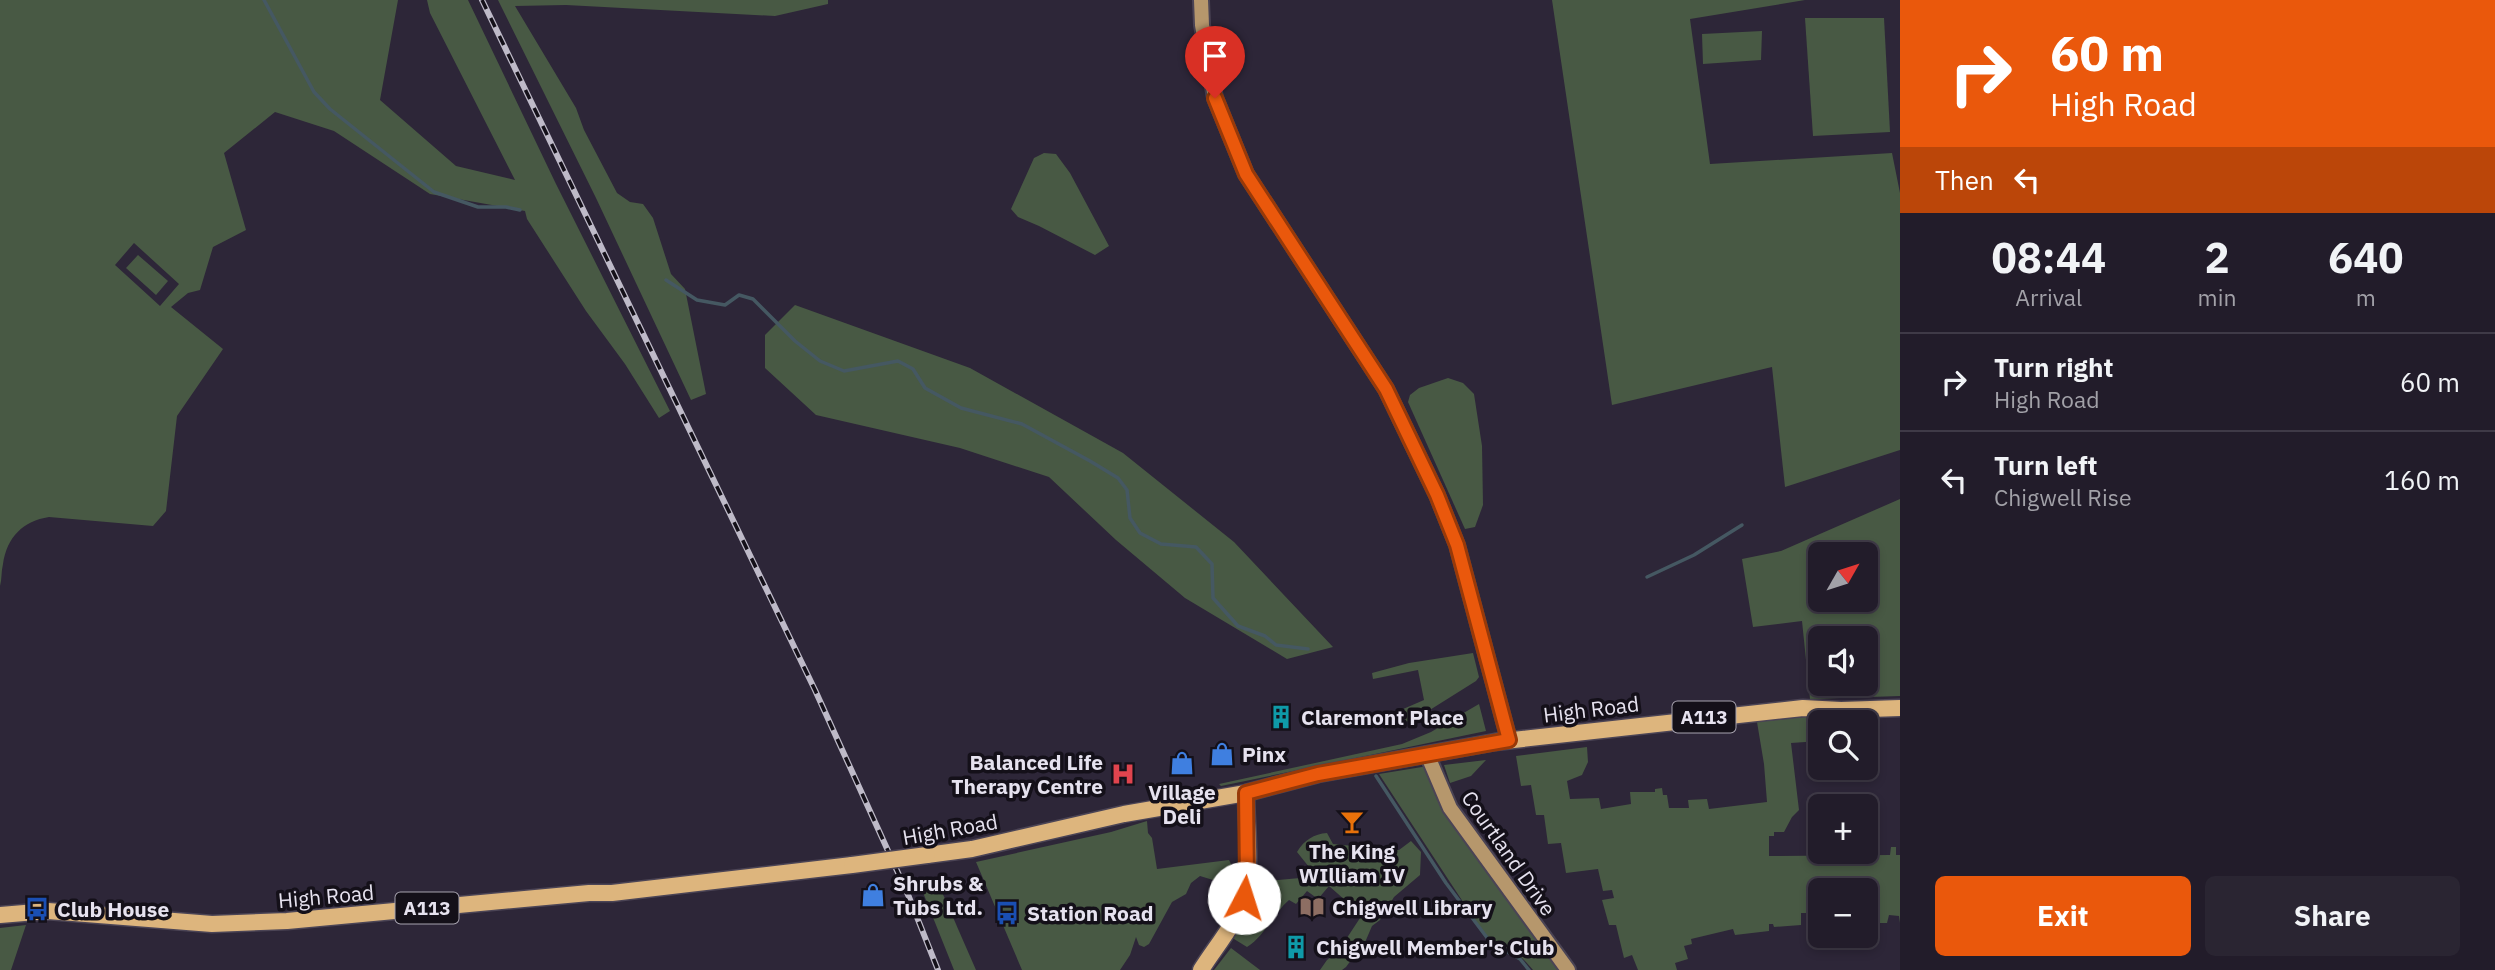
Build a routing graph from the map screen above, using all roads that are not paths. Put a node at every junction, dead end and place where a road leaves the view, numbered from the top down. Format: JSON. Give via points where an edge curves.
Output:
{"nodes":[{"id":1,"x":1201,"y":0,"type":"edge"},
{"id":2,"x":1900,"y":708,"type":"edge"},
{"id":3,"x":1509,"y":740,"type":"junction"},
{"id":4,"x":1427,"y":754,"type":"junction"},
{"id":5,"x":1246,"y":793,"type":"junction"},
{"id":6,"x":0,"y":915,"type":"edge"},
{"id":7,"x":1200,"y":970,"type":"edge"},
{"id":8,"x":1568,"y":970,"type":"edge"}],
"edges":[{"from":1,"to":3,"type":"main road","via":[[1215,98],[1246,174],[1386,389],[1437,495],[1457,545]]},
{"from":2,"to":3,"type":"main road","name":"High Road","number":"A113","via":[[1791,709]]},
{"from":3,"to":4,"type":"main road","name":"High Road","number":"A113"},
{"from":4,"to":5,"type":"main road","name":"High Road","number":"A113"},
{"from":4,"to":8,"type":"main road","name":"Courtland Drive","via":[[1450,808]]},
{"from":5,"to":6,"type":"main road","name":"High Road","number":"A113","bridge":true,"via":[[1124,814],[972,849],[612,893],[212,924],[48,911]]},
{"from":5,"to":7,"type":"main road","via":[[1244,898]]}]}
